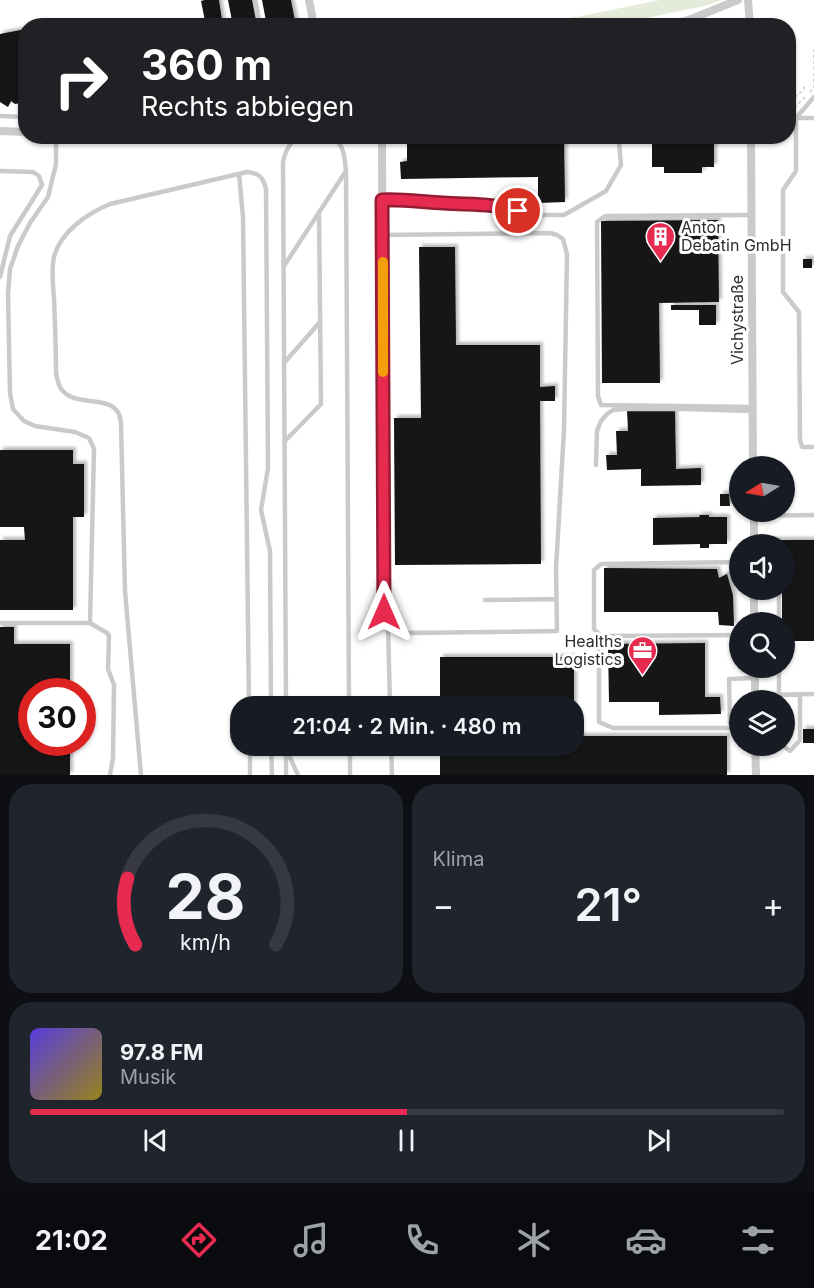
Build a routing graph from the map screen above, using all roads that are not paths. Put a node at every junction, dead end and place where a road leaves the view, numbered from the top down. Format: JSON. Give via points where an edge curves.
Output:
{"nodes":[{"id":1,"x":255,"y":0,"type":"edge"},
{"id":2,"x":309,"y":0,"type":"edge"},
{"id":3,"x":738,"y":0,"type":"edge"},
{"id":4,"x":748,"y":0,"type":"edge"},
{"id":5,"x":258,"y":18,"type":"edge"},
{"id":6,"x":312,"y":18,"type":"edge"},
{"id":7,"x":693,"y":18,"type":"edge"},
{"id":8,"x":749,"y":18,"type":"edge"},
{"id":9,"x":814,"y":97,"type":"edge"},
{"id":10,"x":0,"y":116,"type":"edge"},
{"id":11,"x":18,"y":117,"type":"edge"},
{"id":12,"x":796,"y":118,"type":"junction"},
{"id":13,"x":814,"y":118,"type":"edge"},
{"id":14,"x":0,"y":131,"type":"edge"},
{"id":15,"x":18,"y":132,"type":"edge"},
{"id":16,"x":56,"y":144,"type":"edge"},
{"id":17,"x":290,"y":144,"type":"edge"},
{"id":18,"x":340,"y":144,"type":"edge"},
{"id":19,"x":382,"y":144,"type":"edge"},
{"id":20,"x":619,"y":144,"type":"edge"},
{"id":21,"x":751,"y":144,"type":"edge"},
{"id":22,"x":0,"y":171,"type":"edge"},
{"id":23,"x":346,"y":171,"type":"junction"},
{"id":24,"x":239,"y":174,"type":"junction"},
{"id":25,"x":382,"y":200,"type":"junction"},
{"id":26,"x":319,"y":212,"type":"junction"},
{"id":27,"x":752,"y":215,"type":"junction"},
{"id":28,"x":383,"y":235,"type":"junction"},
{"id":29,"x":284,"y":267,"type":"junction"},
{"id":30,"x":0,"y":277,"type":"edge"},
{"id":31,"x":320,"y":322,"type":"junction"},
{"id":32,"x":284,"y":363,"type":"junction"},
{"id":33,"x":753,"y":409,"type":"junction"},
{"id":34,"x":285,"y":441,"type":"junction"},
{"id":35,"x":814,"y":447,"type":"edge"},
{"id":36,"x":753,"y":456,"type":"edge"},
{"id":37,"x":596,"y":465,"type":"dead end"},
{"id":38,"x":795,"y":515,"type":"edge"},
{"id":39,"x":814,"y":515,"type":"edge"},
{"id":40,"x":729,"y":562,"type":"edge"},
{"id":41,"x":556,"y":599,"type":"junction"},
{"id":42,"x":485,"y":600,"type":"dead end"},
{"id":43,"x":0,"y":623,"type":"edge"},
{"id":44,"x":90,"y":623,"type":"junction"},
{"id":45,"x":391,"y":625,"type":"junction"},
{"id":46,"x":729,"y":635,"type":"edge"},
{"id":47,"x":599,"y":651,"type":"dead end"},
{"id":48,"x":755,"y":678,"type":"edge"},
{"id":49,"x":755,"y":690,"type":"edge"},
{"id":50,"x":800,"y":694,"type":"junction"},
{"id":51,"x":814,"y":694,"type":"edge"},
{"id":52,"x":795,"y":695,"type":"edge"},
{"id":53,"x":249,"y":696,"type":"edge"},
{"id":54,"x":271,"y":696,"type":"edge"},
{"id":55,"x":286,"y":696,"type":"edge"},
{"id":56,"x":350,"y":696,"type":"edge"},
{"id":57,"x":390,"y":696,"type":"edge"},
{"id":58,"x":729,"y":728,"type":"edge"},
{"id":59,"x":795,"y":746,"type":"edge"},
{"id":60,"x":250,"y":756,"type":"edge"},
{"id":61,"x":271,"y":756,"type":"edge"},
{"id":62,"x":286,"y":756,"type":"edge"},
{"id":63,"x":290,"y":756,"type":"edge"},
{"id":64,"x":350,"y":756,"type":"edge"},
{"id":65,"x":391,"y":756,"type":"edge"},
{"id":66,"x":755,"y":756,"type":"edge"},
{"id":67,"x":110,"y":775,"type":"edge"},
{"id":68,"x":141,"y":775,"type":"edge"},
{"id":69,"x":250,"y":775,"type":"edge"},
{"id":70,"x":272,"y":775,"type":"edge"},
{"id":71,"x":286,"y":775,"type":"edge"},
{"id":72,"x":298,"y":775,"type":"edge"},
{"id":73,"x":350,"y":775,"type":"edge"},
{"id":74,"x":392,"y":775,"type":"edge"},
{"id":75,"x":755,"y":775,"type":"edge"}],
"edges":[{"from":1,"to":5,"type":"lane"},
{"from":2,"to":6,"type":"street"},
{"from":3,"to":7,"type":"street"},
{"from":4,"to":8,"type":"street"},
{"from":9,"to":12,"type":"lane"},
{"from":10,"to":11,"type":"lane"},
{"from":12,"to":13,"type":"lane"},
{"from":12,"to":35,"type":"lane","via":[[796,171],[783,190],[783,292],[799,312],[800,440],[802,447]]},
{"from":14,"to":15,"type":"street"},
{"from":16,"to":44,"type":"lane","via":[[48,197],[30,223],[10,268],[10,393],[13,410],[24,421],[75,432],[89,438],[94,449]]},
{"from":17,"to":29,"type":"lane","via":[[283,162]]},
{"from":18,"to":23,"type":"lane"},
{"from":19,"to":25,"type":"street"},
{"from":20,"to":25,"type":"lane","via":[[621,165],[606,191],[564,215],[532,215],[503,206]]},
{"from":21,"to":27,"type":"street","name":"Vichystraße"},
{"from":22,"to":30,"type":"lane","via":[[33,172],[42,185],[10,236]]},
{"from":23,"to":26,"type":"lane"},
{"from":23,"to":56,"type":"lane"},
{"from":24,"to":53,"type":"lane","via":[[243,217]]},
{"from":24,"to":54,"type":"lane","via":[[254,172],[264,180],[266,189],[268,468],[261,510],[270,550]]},
{"from":24,"to":68,"type":"lane","via":[[94,210],[71,230],[54,256],[56,373],[60,386],[77,399],[110,405],[118,412],[121,424],[125,591]]},
{"from":25,"to":28,"type":"street"},
{"from":26,"to":29,"type":"lane"},
{"from":26,"to":31,"type":"lane"},
{"from":27,"to":33,"type":"street","name":"Vichystraße"},
{"from":27,"to":33,"type":"lane","via":[[605,216],[597,222],[597,246],[601,405]]},
{"from":28,"to":41,"type":"lane","via":[[550,233],[563,239],[567,254],[564,430]]},
{"from":28,"to":45,"type":"street","via":[[384,612]]},
{"from":29,"to":32,"type":"lane"},
{"from":31,"to":32,"type":"lane"},
{"from":31,"to":34,"type":"lane","via":[[321,405]]},
{"from":32,"to":34,"type":"lane"},
{"from":33,"to":36,"type":"street","name":"Vichystraße"},
{"from":33,"to":37,"type":"lane","via":[[613,410],[597,431]]},
{"from":34,"to":55,"type":"lane"},
{"from":38,"to":39,"type":"lane"},
{"from":40,"to":46,"type":"lane","via":[[601,564],[594,570],[594,629],[601,636]]},
{"from":41,"to":42,"type":"lane"},
{"from":41,"to":45,"type":"lane","via":[[557,632],[408,633]]},
{"from":43,"to":44,"type":"lane"},
{"from":44,"to":67,"type":"lane","via":[[109,636],[108,669],[114,685]]},
{"from":45,"to":57,"type":"lane"},
{"from":47,"to":58,"type":"lane","via":[[599,722],[613,728]]},
{"from":48,"to":49,"type":"street"},
{"from":50,"to":51,"type":"lane"},
{"from":50,"to":52,"type":"lane"},
{"from":50,"to":59,"type":"lane","via":[[800,740]]},
{"from":60,"to":69,"type":"lane"},
{"from":61,"to":70,"type":"lane"},
{"from":62,"to":71,"type":"lane"},
{"from":63,"to":72,"type":"lane"},
{"from":64,"to":73,"type":"lane"},
{"from":65,"to":74,"type":"lane"},
{"from":66,"to":75,"type":"street"}]}
